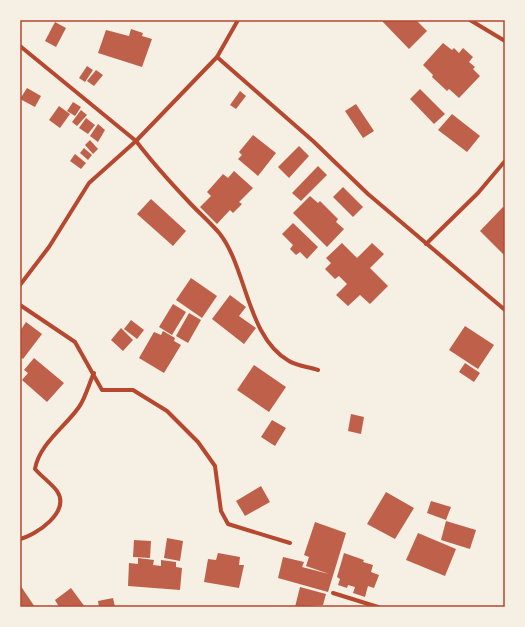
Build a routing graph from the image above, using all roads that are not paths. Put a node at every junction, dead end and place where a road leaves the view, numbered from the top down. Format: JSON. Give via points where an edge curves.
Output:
{"nodes":[{"id":1,"x":238,"y":20,"type":"edge"},
{"id":2,"x":470,"y":20,"type":"edge"},
{"id":3,"x":505,"y":40,"type":"edge"},
{"id":4,"x":20,"y":46,"type":"edge"},
{"id":5,"x":217,"y":57,"type":"junction"},
{"id":6,"x":136,"y":141,"type":"junction"},
{"id":7,"x":505,"y":161,"type":"edge"},
{"id":8,"x":426,"y":244,"type":"junction"},
{"id":9,"x":20,"y":285,"type":"edge"},
{"id":10,"x":20,"y":305,"type":"edge"},
{"id":11,"x":505,"y":310,"type":"edge"},
{"id":12,"x":318,"y":370,"type":"dead end"},
{"id":13,"x":94,"y":373,"type":"junction"},
{"id":14,"x":20,"y":539,"type":"edge"},
{"id":15,"x":290,"y":544,"type":"dead end"},
{"id":16,"x":333,"y":593,"type":"dead end"},
{"id":17,"x":378,"y":607,"type":"edge"}],
"edges":[{"from":1,"to":5,"type":"street"},
{"from":2,"to":3,"type":"street"},
{"from":4,"to":6,"type":"street"},
{"from":5,"to":6,"type":"street"},
{"from":5,"to":8,"type":"street"},
{"from":6,"to":9,"type":"street","via":[[89,183],[49,247]]},
{"from":6,"to":12,"type":"street","via":[[220,235],[234,259],[259,326],[272,346],[289,361]]},
{"from":7,"to":8,"type":"street","via":[[478,193]]},
{"from":8,"to":11,"type":"street"},
{"from":10,"to":13,"type":"street","via":[[75,342]]},
{"from":13,"to":14,"type":"street","via":[[80,406],[56,432],[36,462],[35,468],[58,492],[60,505],[51,522],[30,537]]},
{"from":13,"to":15,"type":"street","via":[[102,390],[133,390],[167,411],[198,442],[215,466],[221,511],[228,524]]},
{"from":16,"to":17,"type":"street"}]}
